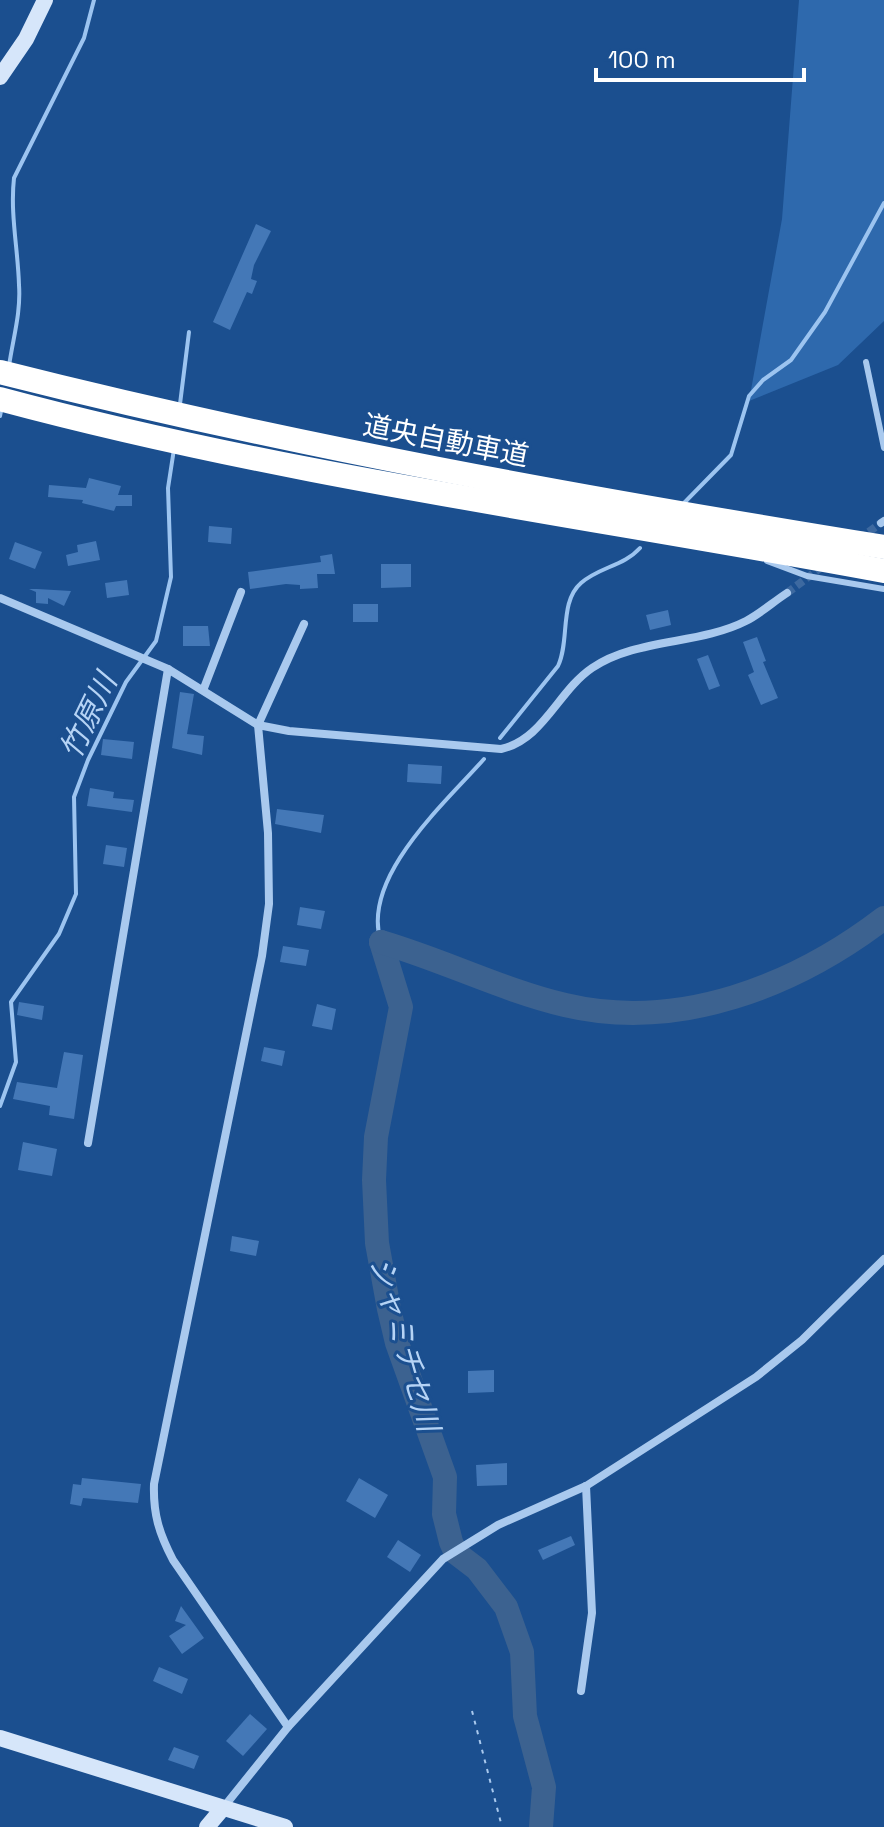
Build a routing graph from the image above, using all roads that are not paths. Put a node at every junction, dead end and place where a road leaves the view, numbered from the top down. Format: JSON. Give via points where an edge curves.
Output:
{"nodes":[{"id":1,"x":45,"y":0,"type":"edge"},
{"id":2,"x":0,"y":77,"type":"edge"},
{"id":3,"x":866,"y":362,"type":"dead end"},
{"id":4,"x":8,"y":374,"type":"edge"},
{"id":5,"x":6,"y":400,"type":"edge"},
{"id":6,"x":219,"y":438,"type":"junction"},
{"id":7,"x":884,"y":448,"type":"edge"},
{"id":8,"x":710,"y":539,"type":"junction"},
{"id":9,"x":884,"y":547,"type":"edge"},
{"id":10,"x":884,"y":571,"type":"edge"},
{"id":11,"x":884,"y":589,"type":"edge"},
{"id":12,"x":241,"y":592,"type":"dead end"},
{"id":13,"x":787,"y":593,"type":"tunnel mouth"},
{"id":14,"x":0,"y":598,"type":"edge"},
{"id":15,"x":304,"y":624,"type":"dead end"},
{"id":16,"x":168,"y":669,"type":"junction"},
{"id":17,"x":204,"y":688,"type":"junction"},
{"id":18,"x":258,"y":725,"type":"junction"},
{"id":19,"x":88,"y":1143,"type":"dead end"},
{"id":20,"x":884,"y":1259,"type":"edge"},
{"id":21,"x":586,"y":1486,"type":"junction"},
{"id":22,"x":581,"y":1691,"type":"dead end"},
{"id":23,"x":288,"y":1727,"type":"junction"},
{"id":24,"x":0,"y":1738,"type":"edge"},
{"id":25,"x":223,"y":1808,"type":"junction"},
{"id":26,"x":207,"y":1827,"type":"edge"},
{"id":27,"x":285,"y":1827,"type":"edge"}],
"edges":[{"from":1,"to":2,"type":"main road"},
{"from":3,"to":7,"type":"lane"},
{"from":4,"to":6,"type":"highway","name":"道央自動車道","via":[[159,411]]},
{"from":5,"to":6,"type":"highway","name":"道央自動車道","via":[[159,438]]},
{"from":6,"to":8,"type":"highway","name":"道央自動車道","via":[[602,524]]},
{"from":6,"to":9,"type":"highway","name":"道央自動車道"},
{"from":8,"to":10,"type":"highway","name":"道央自動車道"},
{"from":8,"to":11,"type":"lane","via":[[807,576]]},
{"from":12,"to":17,"type":"street"},
{"from":13,"to":18,"type":"street","via":[[745,622],[594,667],[575,681],[530,735],[501,749]]},
{"from":14,"to":16,"type":"street"},
{"from":15,"to":18,"type":"street"},
{"from":16,"to":17,"type":"street"},
{"from":16,"to":19,"type":"street"},
{"from":17,"to":18,"type":"street"},
{"from":18,"to":23,"type":"street","via":[[269,904],[153,1510],[173,1560]]},
{"from":20,"to":21,"type":"street","via":[[756,1377]]},
{"from":21,"to":22,"type":"street","via":[[592,1613]]},
{"from":21,"to":23,"type":"street","via":[[443,1559]]},
{"from":23,"to":25,"type":"street"},
{"from":24,"to":25,"type":"main road"},
{"from":25,"to":26,"type":"main road"},
{"from":25,"to":27,"type":"main road"}]}
